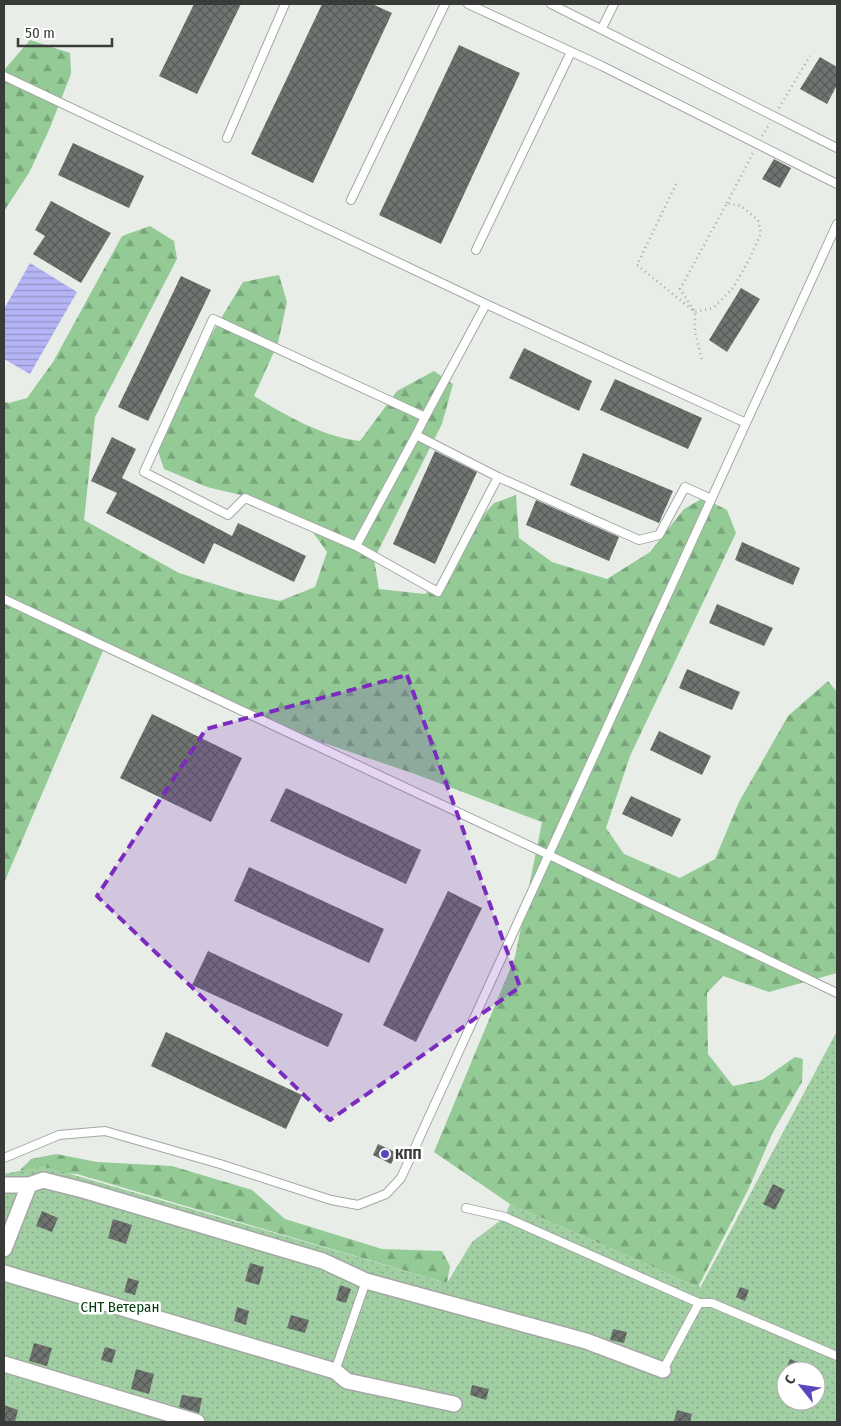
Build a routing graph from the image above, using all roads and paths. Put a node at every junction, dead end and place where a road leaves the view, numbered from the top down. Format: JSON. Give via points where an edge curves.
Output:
{"nodes":[{"id":1,"x":286,"y":4,"type":"edge"},
{"id":2,"x":445,"y":4,"type":"edge"},
{"id":3,"x":468,"y":4,"type":"edge"},
{"id":4,"x":551,"y":4,"type":"edge"},
{"id":5,"x":614,"y":4,"type":"edge"},
{"id":6,"x":602,"y":28,"type":"junction"},
{"id":7,"x":571,"y":52,"type":"junction"},
{"id":8,"x":810,"y":56,"type":"dead end"},
{"id":9,"x":4,"y":76,"type":"edge"},
{"id":10,"x":774,"y":115,"type":"junction"},
{"id":11,"x":228,"y":138,"type":"dead end"},
{"id":12,"x":758,"y":143,"type":"junction"},
{"id":13,"x":837,"y":148,"type":"edge"},
{"id":14,"x":676,"y":184,"type":"dead end"},
{"id":15,"x":837,"y":184,"type":"edge"},
{"id":16,"x":351,"y":200,"type":"dead end"},
{"id":17,"x":727,"y":203,"type":"junction"},
{"id":18,"x":837,"y":224,"type":"edge"},
{"id":19,"x":476,"y":250,"type":"dead end"},
{"id":20,"x":486,"y":304,"type":"junction"},
{"id":21,"x":695,"y":312,"type":"junction"},
{"id":22,"x":702,"y":360,"type":"dead end"},
{"id":23,"x":425,"y":417,"type":"junction"},
{"id":24,"x":746,"y":423,"type":"junction"},
{"id":25,"x":416,"y":435,"type":"junction"},
{"id":26,"x":498,"y":477,"type":"junction"},
{"id":27,"x":711,"y":499,"type":"junction"},
{"id":28,"x":356,"y":546,"type":"junction"},
{"id":29,"x":4,"y":599,"type":"edge"},
{"id":30,"x":549,"y":855,"type":"junction"},
{"id":31,"x":837,"y":993,"type":"edge"},
{"id":32,"x":4,"y":1158,"type":"edge"},
{"id":33,"x":29,"y":1185,"type":"junction"},
{"id":34,"x":4,"y":1186,"type":"edge"},
{"id":35,"x":466,"y":1208,"type":"dead end"},
{"id":36,"x":4,"y":1250,"type":"edge"},
{"id":37,"x":4,"y":1273,"type":"edge"},
{"id":38,"x":366,"y":1281,"type":"junction"},
{"id":39,"x":699,"y":1303,"type":"junction"},
{"id":40,"x":837,"y":1356,"type":"edge"},
{"id":41,"x":4,"y":1364,"type":"edge"},
{"id":42,"x":664,"y":1370,"type":"joint"},
{"id":43,"x":335,"y":1371,"type":"junction"},
{"id":44,"x":454,"y":1404,"type":"dead end"},
{"id":45,"x":197,"y":1422,"type":"edge"}],
"edges":[{"from":1,"to":11,"type":"lane"},
{"from":2,"to":16,"type":"lane"},
{"from":3,"to":7,"type":"lane"},
{"from":4,"to":6,"type":"lane"},
{"from":5,"to":6,"type":"lane"},
{"from":6,"to":10,"type":"lane"},
{"from":7,"to":12,"type":"lane"},
{"from":7,"to":19,"type":"lane"},
{"from":8,"to":10,"type":"path"},
{"from":9,"to":20,"type":"lane"},
{"from":10,"to":12,"type":"path"},
{"from":10,"to":13,"type":"lane"},
{"from":12,"to":15,"type":"lane"},
{"from":12,"to":17,"type":"path"},
{"from":14,"to":21,"type":"path","via":[[638,265]]},
{"from":17,"to":21,"type":"path","via":[[680,289]]},
{"from":17,"to":21,"type":"path","via":[[741,206],[758,220],[761,234],[732,288],[713,308]]},
{"from":18,"to":24,"type":"lane"},
{"from":20,"to":23,"type":"lane"},
{"from":20,"to":24,"type":"lane"},
{"from":21,"to":22,"type":"path","via":[[695,332]]},
{"from":23,"to":25,"type":"lane"},
{"from":23,"to":28,"type":"lane","via":[[213,319],[144,472],[228,515],[245,498]]},
{"from":24,"to":27,"type":"lane"},
{"from":25,"to":26,"type":"lane"},
{"from":25,"to":28,"type":"lane"},
{"from":26,"to":27,"type":"lane","via":[[639,540],[659,535],[685,487]]},
{"from":26,"to":28,"type":"lane","via":[[438,592]]},
{"from":27,"to":30,"type":"lane"},
{"from":29,"to":30,"type":"lane"},
{"from":30,"to":31,"type":"lane"},
{"from":30,"to":32,"type":"lane","via":[[401,1178],[386,1194],[358,1205],[331,1200],[105,1131],[59,1135]]},
{"from":33,"to":34,"type":"street"},
{"from":33,"to":36,"type":"street"},
{"from":33,"to":38,"type":"street","via":[[43,1180],[83,1190],[323,1261]]},
{"from":35,"to":39,"type":"lane","via":[[505,1217]]},
{"from":37,"to":43,"type":"street"},
{"from":38,"to":42,"type":"street","via":[[586,1341]]},
{"from":38,"to":43,"type":"lane"},
{"from":39,"to":40,"type":"lane","via":[[712,1303]]},
{"from":39,"to":42,"type":"lane"},
{"from":41,"to":45,"type":"street"},
{"from":43,"to":44,"type":"street","via":[[348,1381]]}]}
